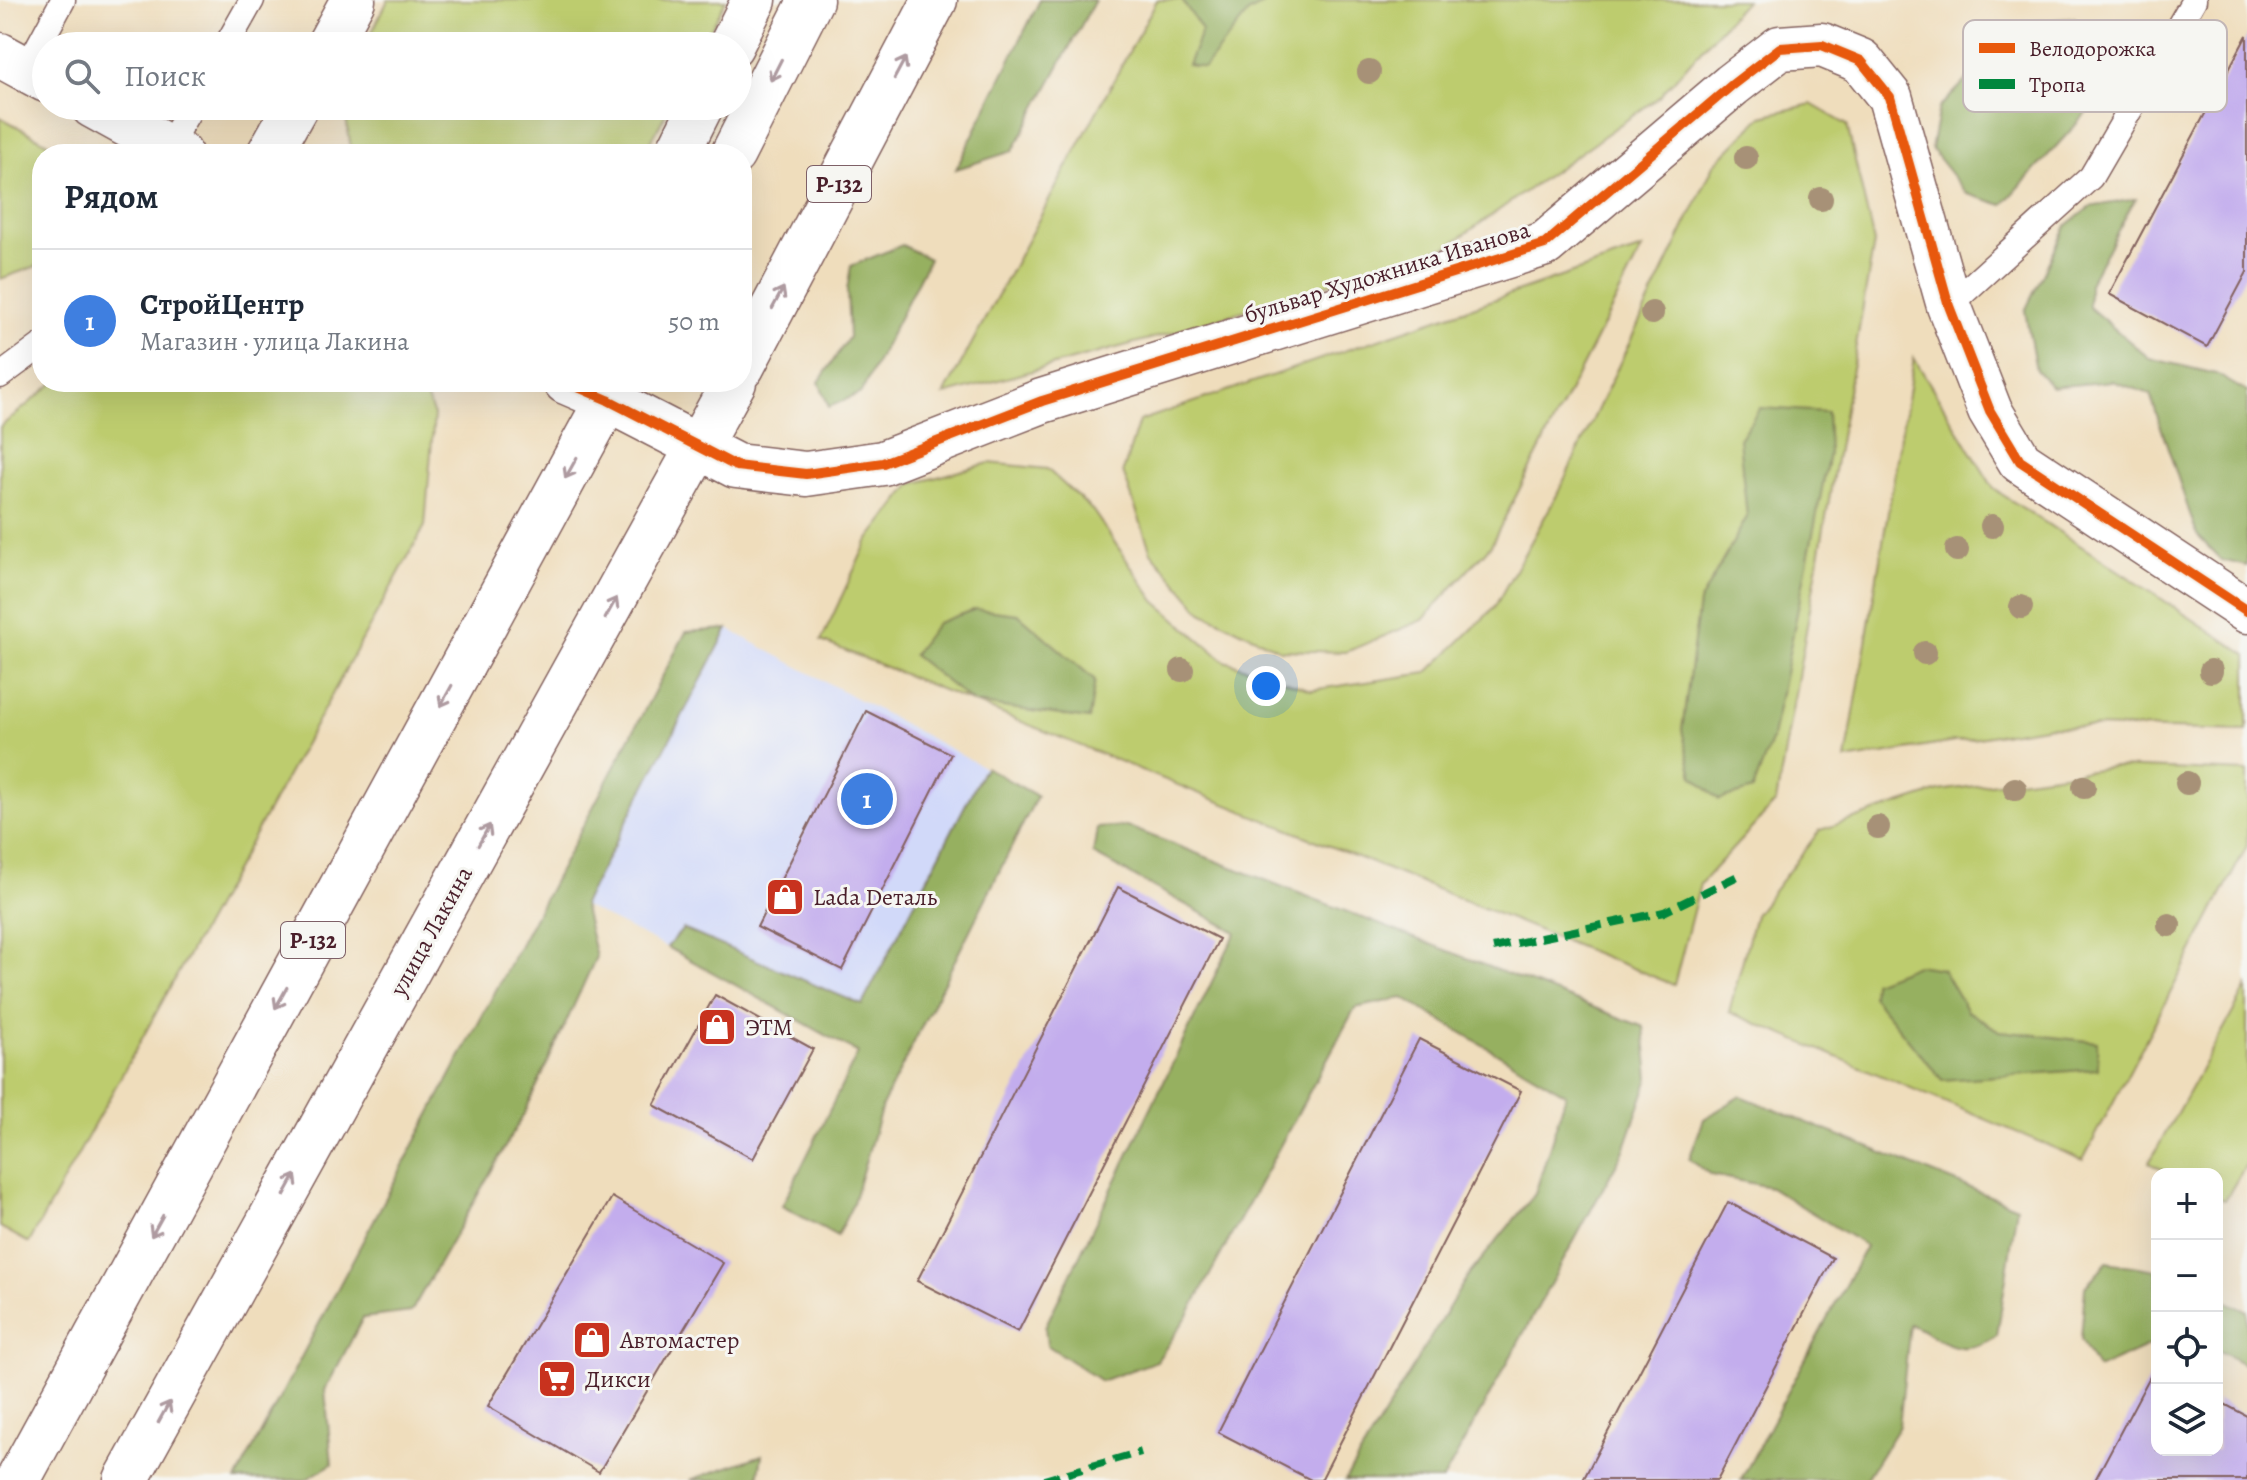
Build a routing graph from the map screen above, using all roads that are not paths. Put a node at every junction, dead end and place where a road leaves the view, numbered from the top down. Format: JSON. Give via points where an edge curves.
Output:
{"nodes":[{"id":1,"x":63,"y":0,"type":"edge"},
{"id":2,"x":252,"y":0,"type":"edge"},
{"id":3,"x":353,"y":0,"type":"edge"},
{"id":4,"x":754,"y":0,"type":"edge"},
{"id":5,"x":811,"y":0,"type":"edge"},
{"id":6,"x":935,"y":0,"type":"edge"},
{"id":7,"x":2194,"y":0,"type":"edge"},
{"id":8,"x":2182,"y":20,"type":"edge"},
{"id":9,"x":45,"y":32,"type":"edge"},
{"id":10,"x":234,"y":32,"type":"edge"},
{"id":11,"x":336,"y":32,"type":"edge"},
{"id":12,"x":738,"y":32,"type":"edge"},
{"id":13,"x":2129,"y":112,"type":"edge"},
{"id":14,"x":752,"y":116,"type":"edge"},
{"id":15,"x":118,"y":120,"type":"edge"},
{"id":16,"x":186,"y":120,"type":"edge"},
{"id":17,"x":288,"y":120,"type":"edge"},
{"id":18,"x":694,"y":120,"type":"edge"},
{"id":19,"x":750,"y":120,"type":"edge"},
{"id":20,"x":161,"y":144,"type":"edge"},
{"id":21,"x":177,"y":144,"type":"edge"},
{"id":22,"x":275,"y":144,"type":"edge"},
{"id":23,"x":682,"y":144,"type":"edge"},
{"id":24,"x":738,"y":144,"type":"edge"},
{"id":25,"x":1949,"y":306,"type":"junction"},
{"id":26,"x":752,"y":348,"type":"edge"},
{"id":27,"x":32,"y":352,"type":"edge"},
{"id":28,"x":0,"y":376,"type":"edge"},
{"id":29,"x":604,"y":392,"type":"edge"},
{"id":30,"x":616,"y":392,"type":"edge"},
{"id":31,"x":729,"y":392,"type":"edge"},
{"id":32,"x":700,"y":446,"type":"junction"},
{"id":33,"x":2247,"y":611,"type":"edge"},
{"id":34,"x":18,"y":1480,"type":"edge"},
{"id":35,"x":126,"y":1480,"type":"edge"}],
"edges":[{"from":1,"to":9,"type":"lane"},
{"from":2,"to":10,"type":"lane"},
{"from":3,"to":11,"type":"main road"},
{"from":4,"to":12,"type":"main road"},
{"from":5,"to":14,"type":"main road","one_way":true},
{"from":26,"to":6,"type":"main road","number":"Р-132","one_way":true},
{"from":7,"to":8,"type":"lane"},
{"from":13,"to":25,"type":"lane","via":[[2091,177]]},
{"from":15,"to":20,"type":"main road"},
{"from":16,"to":21,"type":"lane"},
{"from":17,"to":22,"type":"main road"},
{"from":18,"to":23,"type":"main road"},
{"from":19,"to":24,"type":"main road","one_way":true},
{"from":25,"to":32,"type":"main road","name":"бульвар Художника Иванова","via":[[1890,97],[1861,61],[1822,45],[1780,48],[1545,244],[1042,401],[883,463],[806,474],[736,466]]},
{"from":25,"to":33,"type":"main road","name":"бульвар Художника Иванова","via":[[1990,411],[2020,461]]},
{"from":27,"to":28,"type":"lane"},
{"from":29,"to":34,"type":"main road","number":"Р-132","one_way":true},
{"from":30,"to":32,"type":"main road","name":"бульвар Художника Иванова"},
{"from":31,"to":32,"type":"main road","name":"улица Лакина"},
{"from":35,"to":32,"type":"main road","name":"улица Лакина","one_way":true}]}
